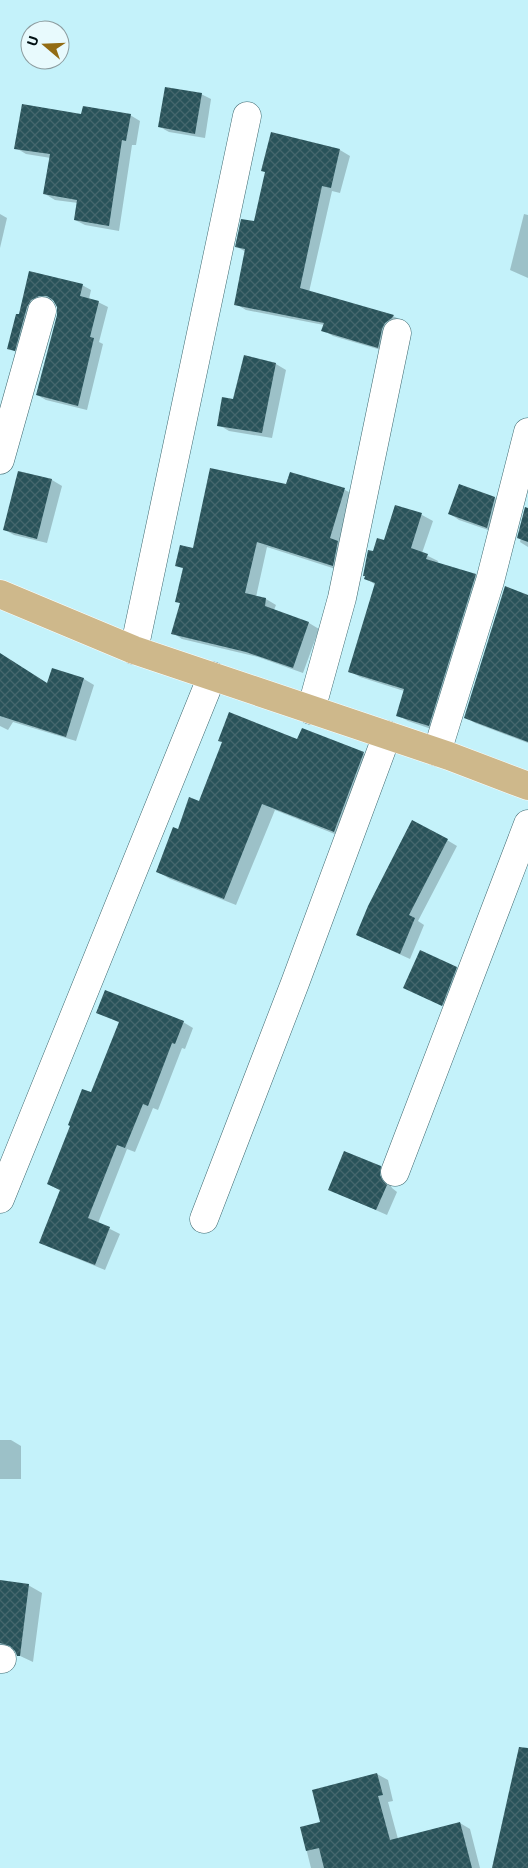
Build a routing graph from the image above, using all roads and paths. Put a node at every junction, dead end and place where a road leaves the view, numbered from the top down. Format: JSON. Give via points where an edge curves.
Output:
{"nodes":[{"id":1,"x":247,"y":116,"type":"dead end"},
{"id":2,"x":42,"y":311,"type":"dead end"},
{"id":3,"x":397,"y":332,"type":"dead end"},
{"id":4,"x":528,"y":432,"type":"edge"},
{"id":5,"x":0,"y":460,"type":"edge"},
{"id":6,"x":0,"y":594,"type":"edge"},
{"id":7,"x":134,"y":650,"type":"junction"},
{"id":8,"x":212,"y":676,"type":"junction"},
{"id":9,"x":311,"y":710,"type":"junction"},
{"id":10,"x":387,"y":735,"type":"junction"},
{"id":11,"x":437,"y":752,"type":"junction"},
{"id":12,"x":528,"y":786,"type":"edge"},
{"id":13,"x":528,"y":824,"type":"edge"},
{"id":14,"x":395,"y":1172,"type":"dead end"},
{"id":15,"x":0,"y":1199,"type":"edge"},
{"id":16,"x":204,"y":1219,"type":"dead end"}],
"edges":[{"from":1,"to":7,"type":"street"},
{"from":2,"to":5,"type":"street"},
{"from":3,"to":9,"type":"street","via":[[342,598]]},
{"from":4,"to":11,"type":"street","via":[[490,581]]},
{"from":6,"to":7,"type":"main road"},
{"from":7,"to":8,"type":"main road"},
{"from":8,"to":9,"type":"main road"},
{"from":8,"to":15,"type":"street"},
{"from":9,"to":10,"type":"main road"},
{"from":10,"to":11,"type":"main road"},
{"from":10,"to":16,"type":"street"},
{"from":11,"to":12,"type":"main road"},
{"from":13,"to":14,"type":"street"}]}
